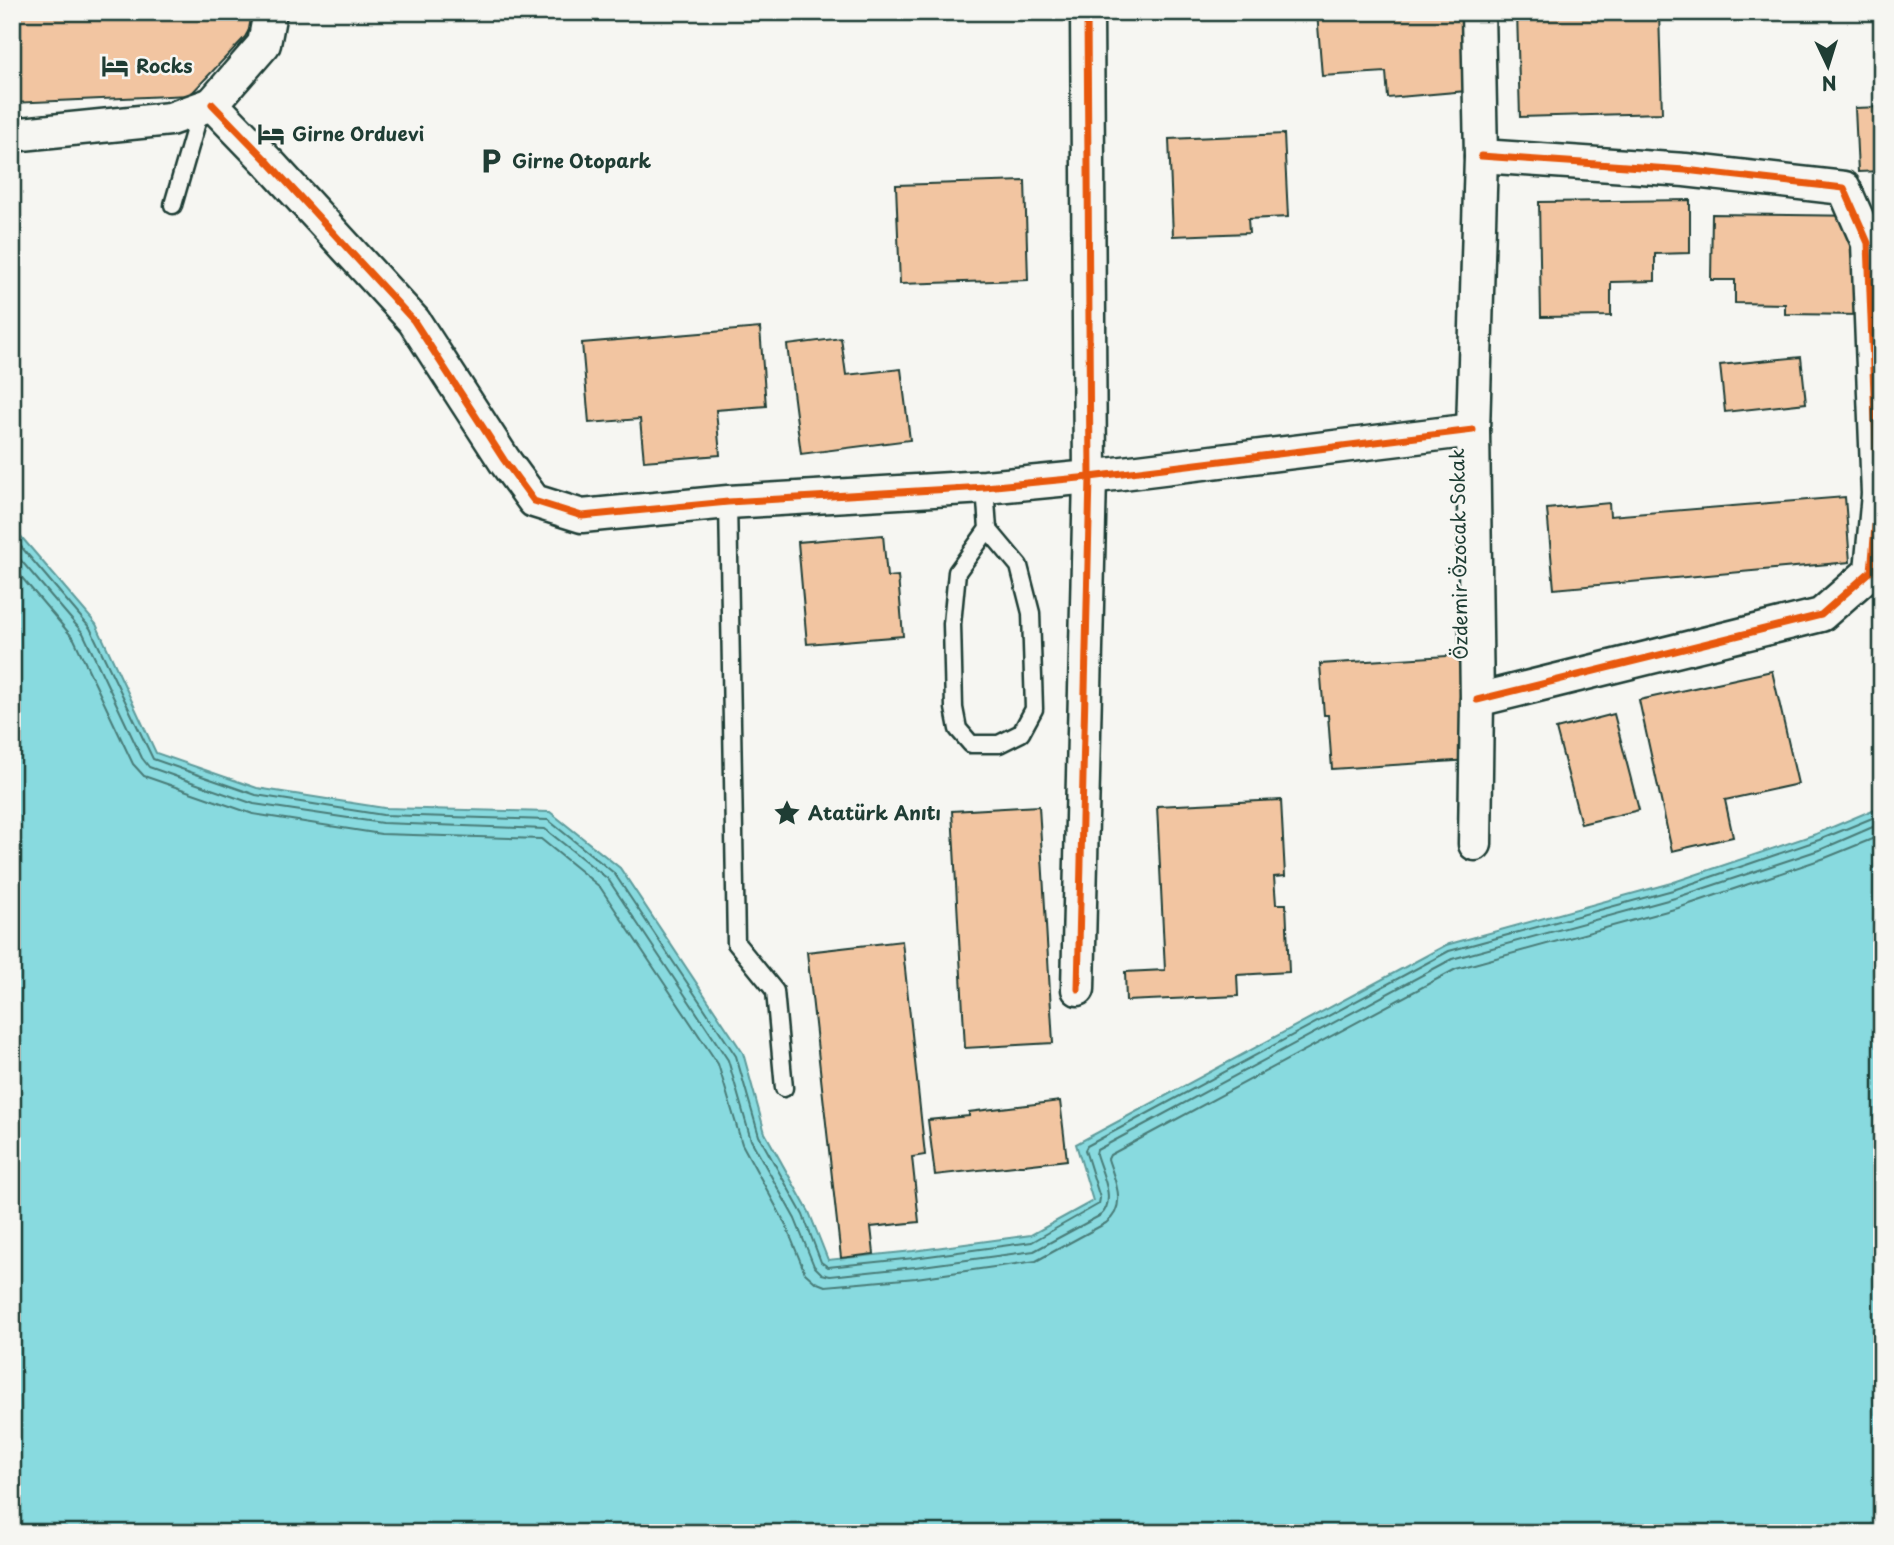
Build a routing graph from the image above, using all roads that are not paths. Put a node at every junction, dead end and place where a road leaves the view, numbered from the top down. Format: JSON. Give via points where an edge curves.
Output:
{"nodes":[{"id":1,"x":270,"y":12,"type":"edge"},
{"id":2,"x":1087,"y":12,"type":"edge"},
{"id":3,"x":1478,"y":12,"type":"edge"},
{"id":4,"x":206,"y":106,"type":"junction"},
{"id":5,"x":12,"y":135,"type":"edge"},
{"id":6,"x":1481,"y":156,"type":"junction"},
{"id":7,"x":173,"y":205,"type":"dead end"},
{"id":8,"x":1473,"y":430,"type":"junction"},
{"id":9,"x":1090,"y":477,"type":"junction"},
{"id":10,"x":985,"y":486,"type":"junction"},
{"id":11,"x":728,"y":502,"type":"junction"},
{"id":12,"x":988,"y":529,"type":"junction"},
{"id":13,"x":1477,"y":700,"type":"junction"},
{"id":14,"x":1475,"y":844,"type":"dead end"},
{"id":15,"x":1078,"y":989,"type":"dead end"},
{"id":16,"x":784,"y":1088,"type":"dead end"}],
"edges":[{"from":1,"to":4,"type":"street","via":[[264,44]]},
{"from":2,"to":9,"type":"street"},
{"from":3,"to":6,"type":"street","name":"Özdemir Özocak Sokak"},
{"from":4,"to":5,"type":"street","via":[[170,119]]},
{"from":4,"to":7,"type":"lane"},
{"from":4,"to":11,"type":"street","via":[[293,188],[414,321],[534,501],[582,516]]},
{"from":6,"to":8,"type":"street","name":"Özdemir Özocak Sokak"},
{"from":6,"to":13,"type":"street","via":[[1685,170],[1844,188],[1868,243],[1878,494],[1871,571],[1821,615]]},
{"from":8,"to":9,"type":"street"},
{"from":8,"to":13,"type":"street","name":"Özdemir Özocak Sokak"},
{"from":9,"to":10,"type":"street"},
{"from":9,"to":15,"type":"street"},
{"from":10,"to":11,"type":"street"},
{"from":10,"to":12,"type":"lane"},
{"from":11,"to":16,"type":"lane","via":[[736,943],[775,991]]},
{"from":12,"to":12,"type":"lane","via":[[1019,566],[1031,613],[1034,709],[1021,733],[999,744],[971,744],[958,729],[954,708],[952,624],[957,572]]},
{"from":13,"to":14,"type":"street","name":"Özdemir Özocak Sokak"}]}
